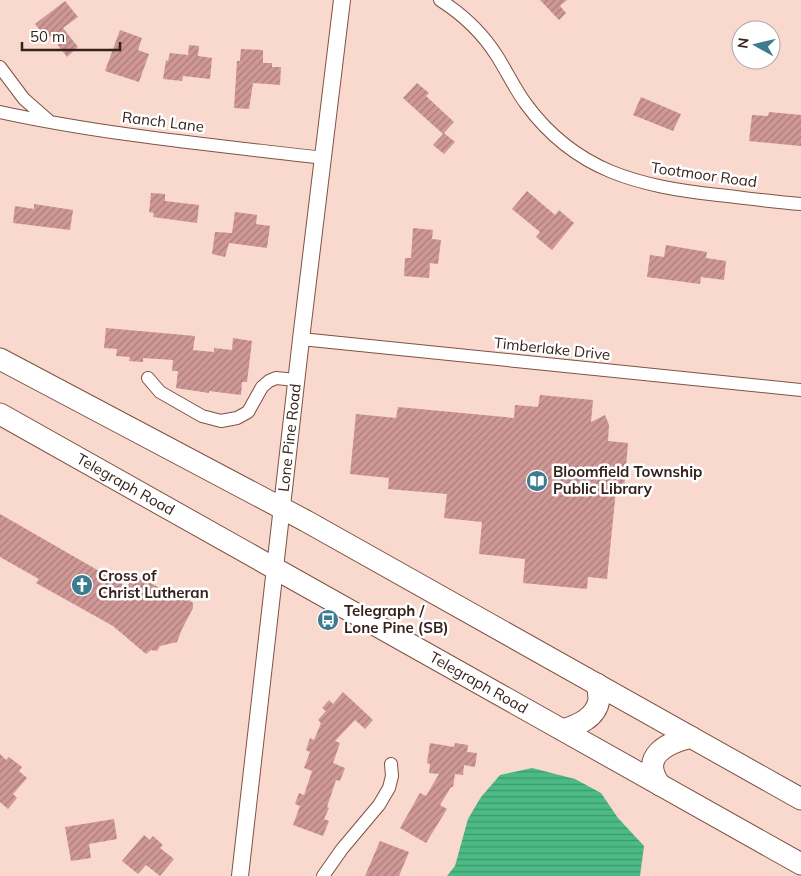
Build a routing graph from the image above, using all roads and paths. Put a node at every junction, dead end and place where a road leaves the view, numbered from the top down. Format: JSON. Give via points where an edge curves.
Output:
{"nodes":[{"id":1,"x":342,"y":0,"type":"edge"},
{"id":2,"x":440,"y":0,"type":"edge"},
{"id":3,"x":0,"y":67,"type":"edge"},
{"id":4,"x":0,"y":112,"type":"edge"},
{"id":5,"x":50,"y":122,"type":"junction"},
{"id":6,"x":323,"y":158,"type":"junction"},
{"id":7,"x":801,"y":204,"type":"edge"},
{"id":8,"x":300,"y":339,"type":"junction"},
{"id":9,"x":0,"y":359,"type":"edge"},
{"id":10,"x":148,"y":378,"type":"dead end"},
{"id":11,"x":296,"y":380,"type":"junction"},
{"id":12,"x":801,"y":390,"type":"edge"},
{"id":13,"x":0,"y":414,"type":"edge"},
{"id":14,"x":282,"y":508,"type":"junction"},
{"id":15,"x":275,"y":568,"type":"junction"},
{"id":16,"x":597,"y":684,"type":"junction"},
{"id":17,"x":563,"y":730,"type":"junction"},
{"id":18,"x":691,"y":737,"type":"junction"},
{"id":19,"x":391,"y":764,"type":"dead end"},
{"id":20,"x":660,"y":785,"type":"junction"},
{"id":21,"x":801,"y":800,"type":"edge"},
{"id":22,"x":801,"y":864,"type":"edge"},
{"id":23,"x":240,"y":876,"type":"edge"},
{"id":24,"x":323,"y":876,"type":"edge"}],
"edges":[{"from":1,"to":6,"type":"street","name":"Lone Pine Road"},
{"from":2,"to":7,"type":"street","name":"Tootmoor Road","via":[[470,23],[488,43],[527,105],[553,134],[596,166],[634,181],[670,189]]},
{"from":3,"to":5,"type":"street","via":[[24,99]]},
{"from":4,"to":5,"type":"street","name":"Ranch Lane"},
{"from":5,"to":6,"type":"street","name":"Ranch Lane"},
{"from":6,"to":8,"type":"street","name":"Lone Pine Road"},
{"from":8,"to":11,"type":"street","name":"Lone Pine Road"},
{"from":8,"to":12,"type":"street","name":"Timberlake Drive"},
{"from":9,"to":14,"type":"highway"},
{"from":10,"to":11,"type":"street","via":[[160,392],[202,416],[221,422],[246,414],[262,387],[272,379]]},
{"from":11,"to":14,"type":"street","name":"Lone Pine Road"},
{"from":13,"to":15,"type":"highway","name":"Telegraph Road"},
{"from":14,"to":15,"type":"street","name":"Lone Pine Road"},
{"from":14,"to":16,"type":"highway"},
{"from":15,"to":17,"type":"highway","name":"Telegraph Road"},
{"from":15,"to":23,"type":"street","name":"Lone Pine Road"},
{"from":16,"to":17,"type":"highway","via":[[599,700],[594,711],[579,725]]},
{"from":16,"to":18,"type":"highway"},
{"from":17,"to":20,"type":"highway","name":"Telegraph Road"},
{"from":18,"to":20,"type":"highway","via":[[668,744],[656,754],[653,771]]},
{"from":18,"to":21,"type":"highway"},
{"from":19,"to":24,"type":"street","via":[[392,776],[379,805]]},
{"from":20,"to":22,"type":"highway","name":"Telegraph Road"}]}
